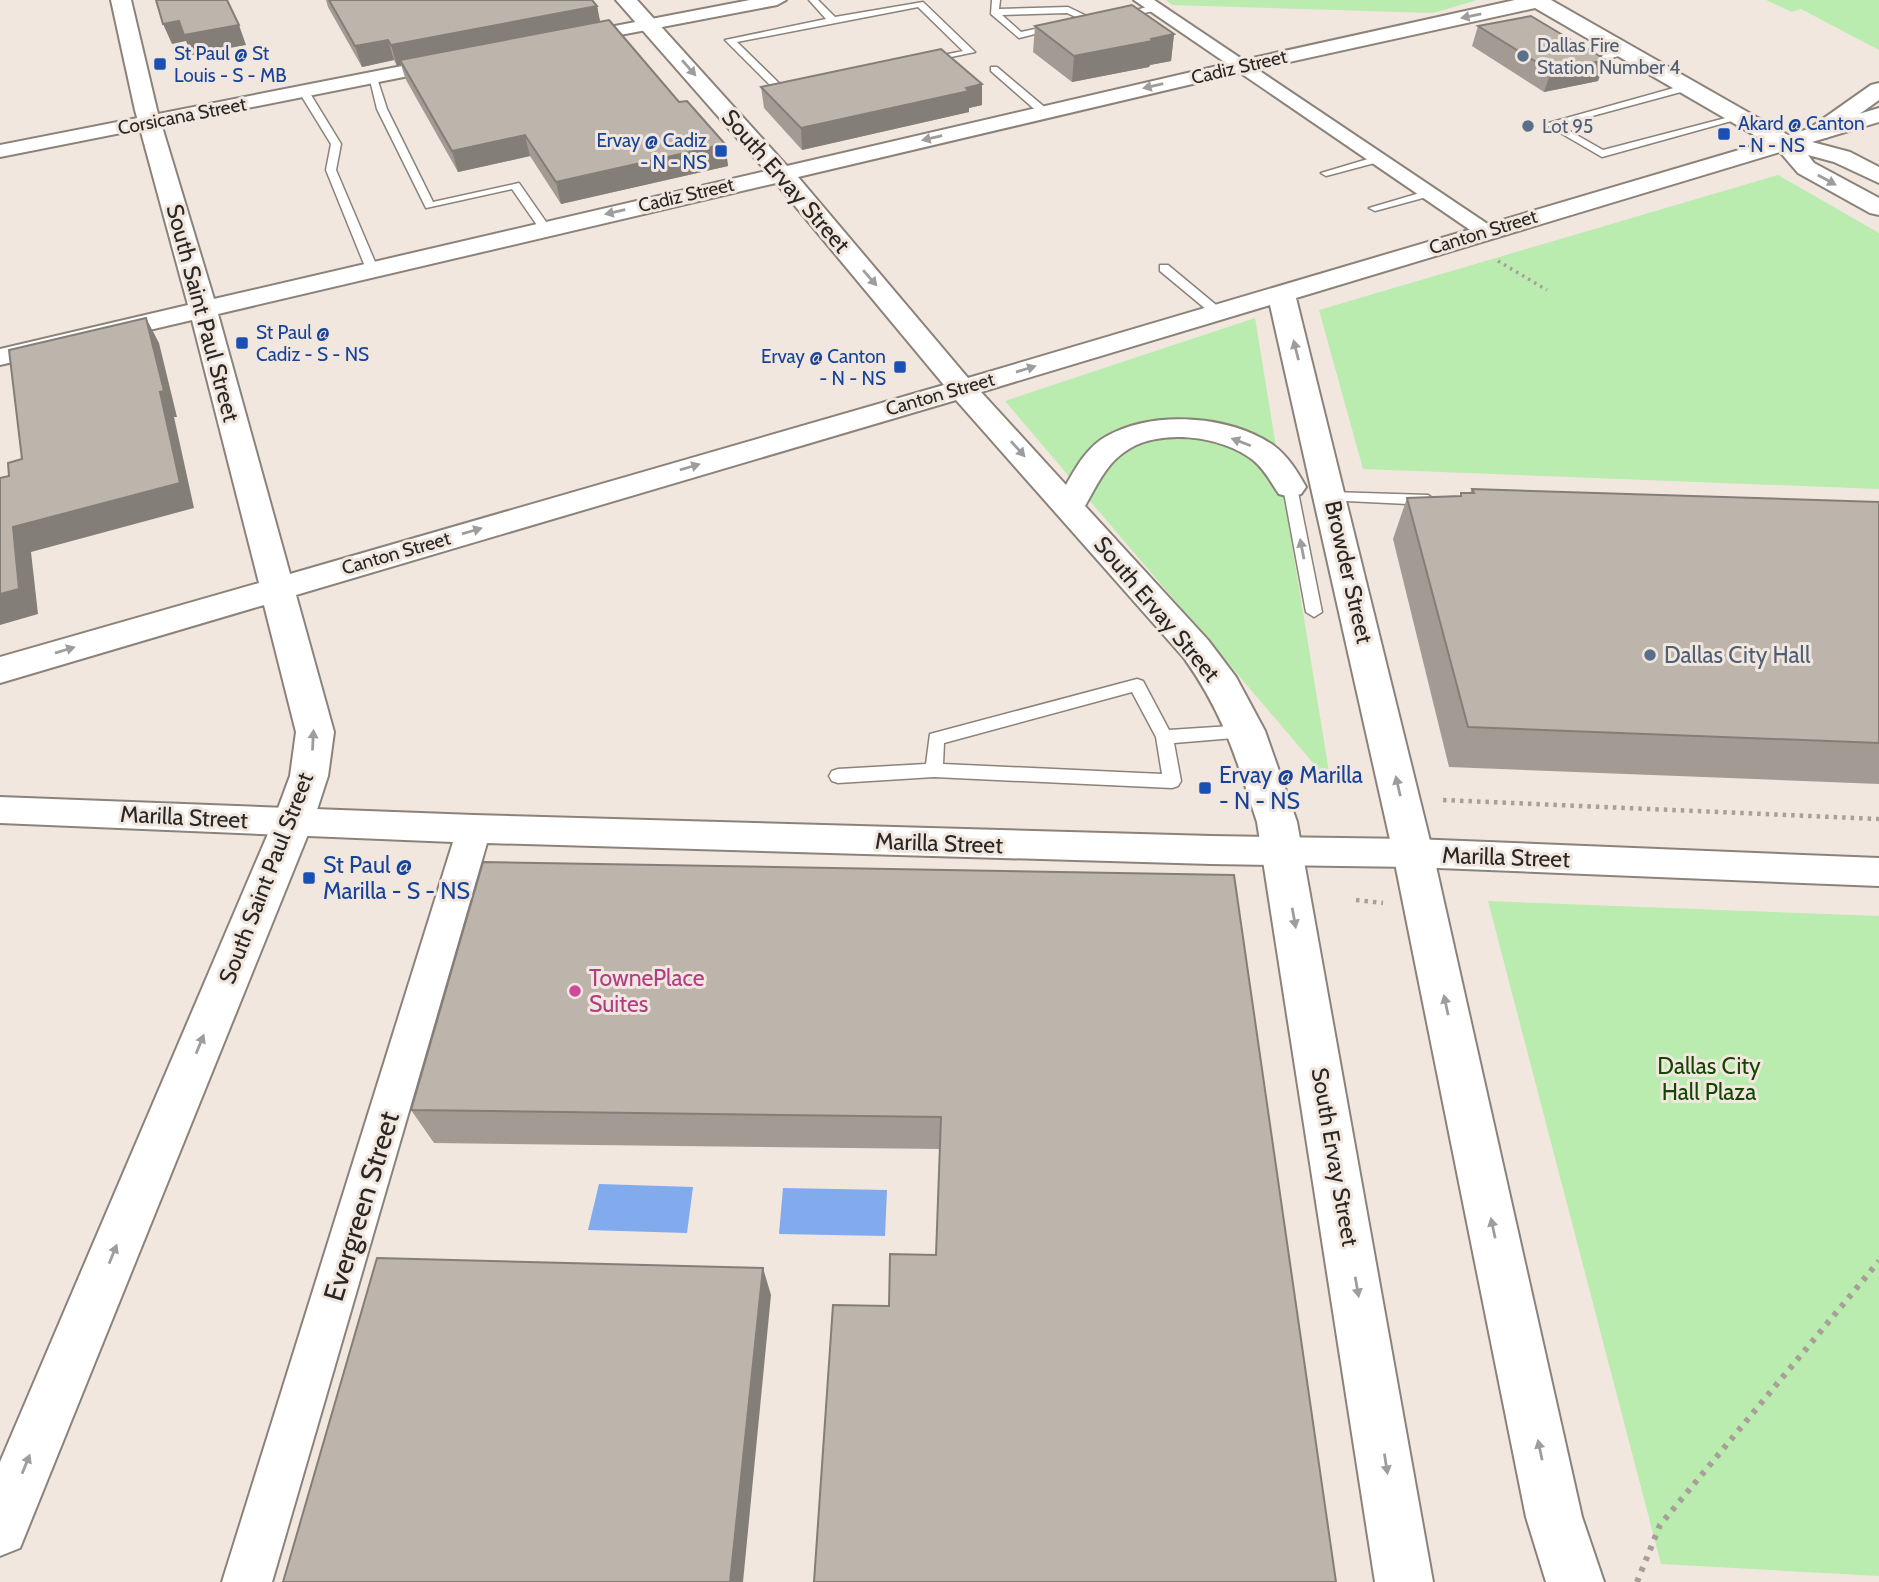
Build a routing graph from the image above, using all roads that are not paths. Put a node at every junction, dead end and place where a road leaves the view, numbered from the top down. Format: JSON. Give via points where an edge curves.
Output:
{"nodes":[{"id":1,"x":121,"y":0,"type":"edge"},
{"id":2,"x":626,"y":0,"type":"edge"},
{"id":3,"x":776,"y":0,"type":"edge"},
{"id":4,"x":813,"y":0,"type":"edge"},
{"id":5,"x":996,"y":0,"type":"edge"},
{"id":6,"x":1538,"y":1,"type":"edge"},
{"id":7,"x":1149,"y":4,"type":"edge"},
{"id":8,"x":994,"y":12,"type":"junction"},
{"id":9,"x":833,"y":21,"type":"junction"},
{"id":10,"x":1092,"y":21,"type":"junction"},
{"id":11,"x":649,"y":24,"type":"junction"},
{"id":12,"x":549,"y":43,"type":"edge"},
{"id":13,"x":1626,"y":51,"type":"junction"},
{"id":14,"x":468,"y":59,"type":"edge"},
{"id":15,"x":1239,"y":66,"type":"junction"},
{"id":16,"x":1574,"y":66,"type":"edge"},
{"id":17,"x":994,"y":69,"type":"dead end"},
{"id":18,"x":372,"y":78,"type":"junction"},
{"id":19,"x":1689,"y":88,"type":"junction"},
{"id":20,"x":1879,"y":90,"type":"edge"},
{"id":21,"x":304,"y":92,"type":"junction"},
{"id":22,"x":1044,"y":112,"type":"junction"},
{"id":23,"x":1879,"y":115,"type":"edge"},
{"id":24,"x":1741,"y":117,"type":"junction"},
{"id":25,"x":150,"y":122,"type":"junction"},
{"id":26,"x":1818,"y":133,"type":"junction"},
{"id":27,"x":1783,"y":142,"type":"junction"},
{"id":28,"x":0,"y":151,"type":"edge"},
{"id":29,"x":1378,"y":159,"type":"junction"},
{"id":30,"x":780,"y":173,"type":"junction"},
{"id":31,"x":1326,"y":173,"type":"dead end"},
{"id":32,"x":1879,"y":176,"type":"edge"},
{"id":33,"x":1430,"y":193,"type":"junction"},
{"id":34,"x":1375,"y":208,"type":"dead end"},
{"id":35,"x":1879,"y":208,"type":"edge"},
{"id":36,"x":545,"y":229,"type":"junction"},
{"id":37,"x":1489,"y":244,"type":"junction"},
{"id":38,"x":1164,"y":268,"type":"dead end"},
{"id":39,"x":372,"y":269,"type":"junction"},
{"id":40,"x":1281,"y":293,"type":"junction"},
{"id":41,"x":203,"y":309,"type":"junction"},
{"id":42,"x":1217,"y":312,"type":"junction"},
{"id":43,"x":0,"y":357,"type":"edge"},
{"id":44,"x":962,"y":389,"type":"junction"},
{"id":45,"x":1306,"y":394,"type":"junction"},
{"id":46,"x":1290,"y":487,"type":"junction"},
{"id":47,"x":1331,"y":497,"type":"junction"},
{"id":48,"x":1448,"y":501,"type":"edge"},
{"id":49,"x":1069,"y":507,"type":"junction"},
{"id":50,"x":277,"y":588,"type":"junction"},
{"id":51,"x":1314,"y":612,"type":"dead end"},
{"id":52,"x":0,"y":670,"type":"edge"},
{"id":53,"x":1246,"y":731,"type":"junction"},
{"id":54,"x":1164,"y":737,"type":"junction"},
{"id":55,"x":934,"y":770,"type":"junction"},
{"id":56,"x":838,"y":776,"type":"dead end"},
{"id":57,"x":0,"y":810,"type":"edge"},
{"id":58,"x":293,"y":822,"type":"junction"},
{"id":59,"x":474,"y":829,"type":"junction"},
{"id":60,"x":1283,"y":851,"type":"junction"},
{"id":61,"x":1413,"y":853,"type":"junction"},
{"id":62,"x":1879,"y":872,"type":"edge"},
{"id":63,"x":0,"y":1528,"type":"edge"},
{"id":64,"x":247,"y":1582,"type":"edge"},
{"id":65,"x":1404,"y":1582,"type":"edge"},
{"id":66,"x":1574,"y":1582,"type":"edge"}],
"edges":[{"from":1,"to":25,"type":"main road","name":"South Saint Paul Street"},
{"from":2,"to":11,"type":"main road","name":"South Ervay Street"},
{"from":3,"to":11,"type":"street"},
{"from":4,"to":9,"type":"lane"},
{"from":5,"to":8,"type":"lane"},
{"from":6,"to":13,"type":"main road"},
{"from":6,"to":15,"type":"main road","name":"Cadiz Street","one_way":true},
{"from":7,"to":10,"type":"lane"},
{"from":7,"to":15,"type":"street"},
{"from":8,"to":10,"type":"lane","via":[[1068,10]]},
{"from":8,"to":10,"type":"lane","via":[[1019,35]]},
{"from":9,"to":9,"type":"lane","via":[[730,40],[782,91],[970,52],[920,4]]},
{"from":11,"to":12,"type":"street"},
{"from":11,"to":30,"type":"main road","name":"South Ervay Street","one_way":true},
{"from":13,"to":16,"type":"lane"},
{"from":13,"to":19,"type":"main road"},
{"from":14,"to":18,"type":"street","name":"Corsicana Street"},
{"from":15,"to":22,"type":"main road","name":"Cadiz Street","one_way":true},
{"from":15,"to":29,"type":"street"},
{"from":17,"to":22,"type":"lane"},
{"from":18,"to":21,"type":"street","name":"Corsicana Street"},
{"from":18,"to":36,"type":"lane","via":[[382,109],[430,206],[515,185]]},
{"from":19,"to":24,"type":"main road"},
{"from":19,"to":24,"type":"lane","via":[[1550,124],[1602,154]]},
{"from":20,"to":26,"type":"main road"},
{"from":21,"to":25,"type":"street","name":"Corsicana Street"},
{"from":21,"to":39,"type":"lane","via":[[336,144],[331,170]]},
{"from":22,"to":30,"type":"main road","name":"Cadiz Street","one_way":true},
{"from":23,"to":26,"type":"main road","name":"Canton Street"},
{"from":24,"to":27,"type":"main road"},
{"from":25,"to":28,"type":"street","name":"Corsicana Street"},
{"from":25,"to":41,"type":"main road","name":"South Saint Paul Street"},
{"from":26,"to":27,"type":"main road","name":"Canton Street"},
{"from":27,"to":32,"type":"main road","via":[[1842,157]]},
{"from":27,"to":35,"type":"main road","one_way":true,"via":[[1806,168]]},
{"from":27,"to":37,"type":"main road","name":"Canton Street"},
{"from":29,"to":31,"type":"lane"},
{"from":29,"to":33,"type":"street"},
{"from":30,"to":36,"type":"main road","name":"Cadiz Street","one_way":true},
{"from":30,"to":44,"type":"main road","name":"South Ervay Street","one_way":true},
{"from":33,"to":34,"type":"lane"},
{"from":33,"to":37,"type":"street"},
{"from":36,"to":39,"type":"main road","name":"Cadiz Street"},
{"from":37,"to":40,"type":"main road","name":"Canton Street"},
{"from":38,"to":42,"type":"lane"},
{"from":39,"to":41,"type":"main road","name":"Cadiz Street"},
{"from":40,"to":42,"type":"main road","name":"Canton Street"},
{"from":45,"to":40,"type":"main road","name":"Browder Street","one_way":true},
{"from":41,"to":43,"type":"main road","name":"Cadiz Street"},
{"from":41,"to":50,"type":"main road","name":"South Saint Paul Street"},
{"from":44,"to":42,"type":"main road","name":"Canton Street","one_way":true},
{"from":44,"to":49,"type":"main road","name":"South Ervay Street","one_way":true},
{"from":50,"to":44,"type":"main road","name":"Canton Street","one_way":true},
{"from":45,"to":46,"type":"main road","via":[[1290,463]]},
{"from":45,"to":47,"type":"main road","name":"Browder Street"},
{"from":46,"to":49,"type":"main road","one_way":true,"via":[[1276,463],[1254,447],[1222,435],[1192,429],[1142,432],[1105,452]]},
{"from":51,"to":46,"type":"lane","one_way":true},
{"from":47,"to":48,"type":"lane"},
{"from":61,"to":47,"type":"main road","name":"Browder Street","one_way":true},
{"from":49,"to":53,"type":"main road","name":"South Ervay Street","via":[[1196,649],[1223,686]]},
{"from":52,"to":50,"type":"main road","name":"Canton Street","one_way":true},
{"from":58,"to":50,"type":"main road","name":"South Saint Paul Street","one_way":true,"via":[[309,776],[315,732]]},
{"from":53,"to":54,"type":"lane"},
{"from":53,"to":60,"type":"main road","name":"South Ervay Street","via":[[1278,822]]},
{"from":54,"to":55,"type":"lane","via":[[1172,781]]},
{"from":54,"to":55,"type":"lane","via":[[1137,685],[936,738]]},
{"from":55,"to":56,"type":"lane"},
{"from":57,"to":58,"type":"street","name":"Marilla Street"},
{"from":58,"to":59,"type":"street","name":"Marilla Street"},
{"from":63,"to":58,"type":"main road","name":"South Saint Paul Street","one_way":true},
{"from":59,"to":60,"type":"street","name":"Marilla Street"},
{"from":59,"to":64,"type":"street","name":"Evergreen Street"},
{"from":60,"to":61,"type":"street","name":"Marilla Street"},
{"from":60,"to":65,"type":"main road","name":"South Ervay Street","one_way":true},
{"from":61,"to":62,"type":"street","name":"Marilla Street"},
{"from":66,"to":61,"type":"main road","name":"Browder Street","one_way":true,"via":[[1554,1517]]}]}
